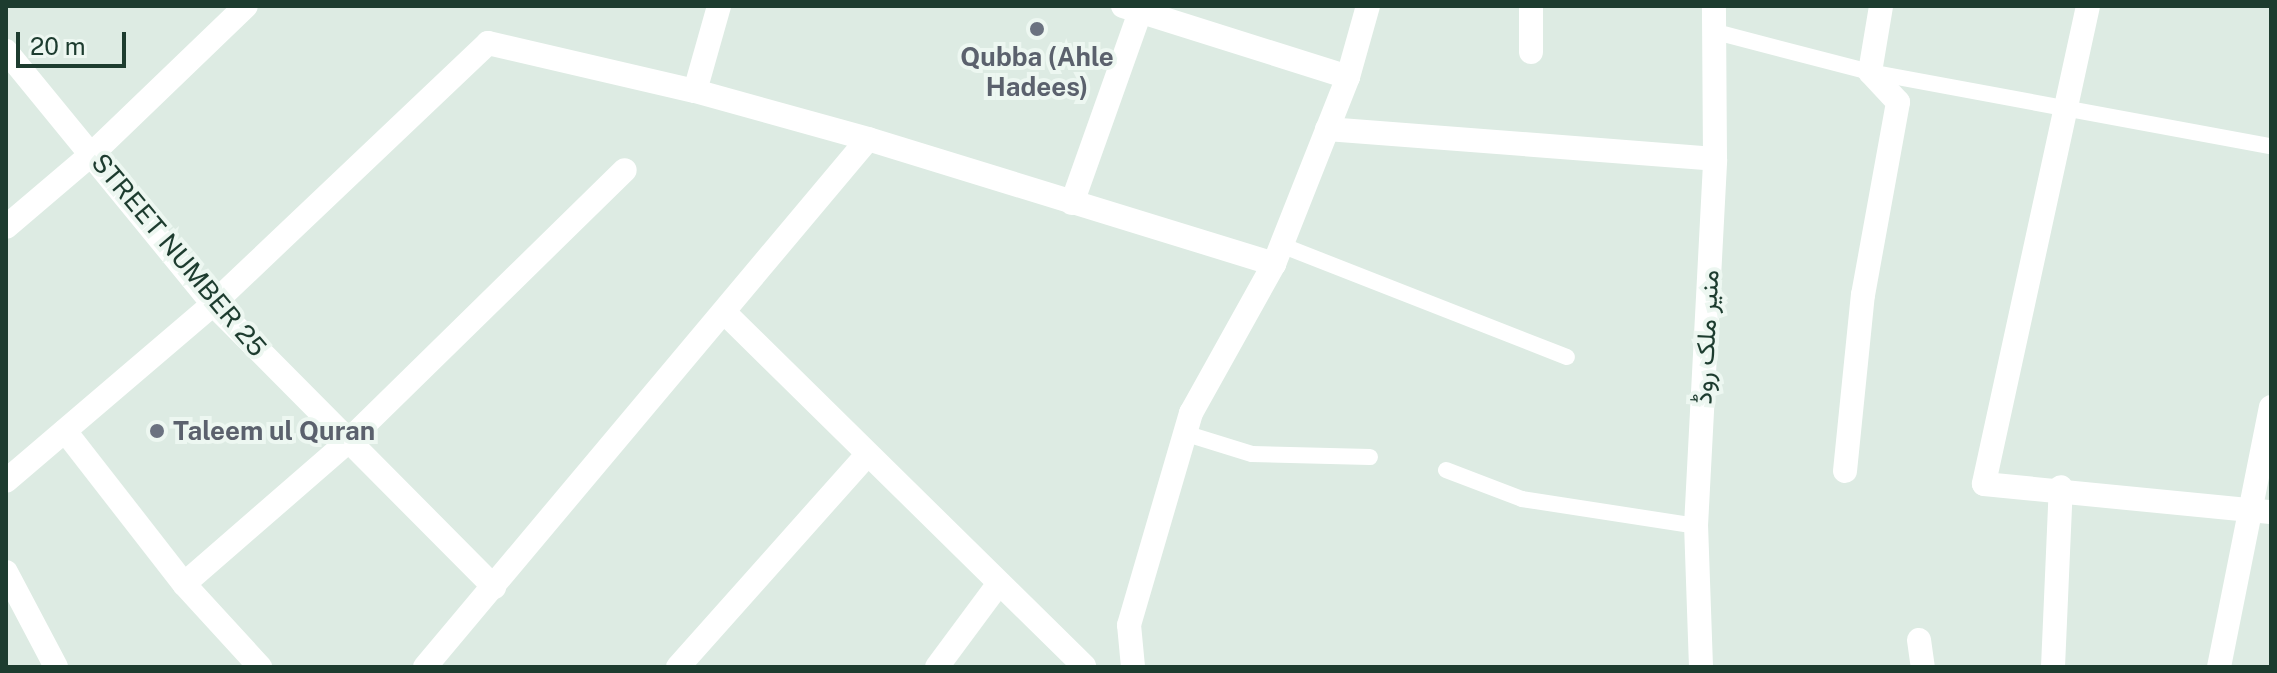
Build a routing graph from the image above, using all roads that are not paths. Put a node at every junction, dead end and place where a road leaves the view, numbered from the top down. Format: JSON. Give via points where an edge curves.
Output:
{"nodes":[{"id":1,"x":246,"y":6,"type":"edge"},
{"id":2,"x":719,"y":6,"type":"edge"},
{"id":3,"x":1368,"y":6,"type":"edge"},
{"id":4,"x":1531,"y":6,"type":"edge"},
{"id":5,"x":1714,"y":6,"type":"edge"},
{"id":6,"x":1881,"y":6,"type":"edge"},
{"id":7,"x":2088,"y":6,"type":"edge"},
{"id":8,"x":1135,"y":8,"type":"edge"},
{"id":9,"x":1716,"y":32,"type":"junction"},
{"id":10,"x":6,"y":51,"type":"edge"},
{"id":11,"x":1531,"y":52,"type":"dead end"},
{"id":12,"x":1870,"y":72,"type":"junction"},
{"id":13,"x":1348,"y":77,"type":"junction"},
{"id":14,"x":695,"y":91,"type":"junction"},
{"id":15,"x":2069,"y":111,"type":"junction"},
{"id":16,"x":1327,"y":129,"type":"junction"},
{"id":17,"x":868,"y":139,"type":"junction"},
{"id":18,"x":2271,"y":146,"type":"edge"},
{"id":19,"x":93,"y":153,"type":"junction"},
{"id":20,"x":1715,"y":159,"type":"junction"},
{"id":21,"x":625,"y":170,"type":"dead end"},
{"id":22,"x":1072,"y":203,"type":"junction"},
{"id":23,"x":6,"y":227,"type":"edge"},
{"id":24,"x":1278,"y":255,"type":"junction"},
{"id":25,"x":213,"y":304,"type":"junction"},
{"id":26,"x":724,"y":312,"type":"junction"},
{"id":27,"x":1567,"y":357,"type":"dead end"},
{"id":28,"x":2271,"y":407,"type":"edge"},
{"id":29,"x":65,"y":431,"type":"junction"},
{"id":30,"x":1184,"y":433,"type":"junction"},
{"id":31,"x":346,"y":443,"type":"junction"},
{"id":32,"x":868,"y":454,"type":"junction"},
{"id":33,"x":1370,"y":457,"type":"dead end"},
{"id":34,"x":1446,"y":470,"type":"dead end"},
{"id":35,"x":1845,"y":471,"type":"dead end"},
{"id":36,"x":6,"y":481,"type":"edge"},
{"id":37,"x":2061,"y":487,"type":"junction"},
{"id":38,"x":2262,"y":510,"type":"edge"},
{"id":39,"x":1696,"y":526,"type":"junction"},
{"id":40,"x":6,"y":572,"type":"edge"},
{"id":41,"x":184,"y":584,"type":"junction"},
{"id":42,"x":997,"y":586,"type":"junction"},
{"id":43,"x":494,"y":587,"type":"junction"},
{"id":44,"x":1919,"y":640,"type":"dead end"},
{"id":45,"x":1084,"y":666,"type":"edge"},
{"id":46,"x":56,"y":667,"type":"edge"},
{"id":47,"x":260,"y":667,"type":"edge"},
{"id":48,"x":425,"y":667,"type":"edge"},
{"id":49,"x":678,"y":667,"type":"edge"},
{"id":50,"x":937,"y":667,"type":"edge"},
{"id":51,"x":1133,"y":667,"type":"edge"},
{"id":52,"x":1701,"y":667,"type":"edge"},
{"id":53,"x":1923,"y":667,"type":"edge"},
{"id":54,"x":2053,"y":667,"type":"edge"},
{"id":55,"x":2219,"y":667,"type":"edge"}],
"edges":[{"from":1,"to":19,"type":"street"},
{"from":2,"to":14,"type":"street"},
{"from":3,"to":13,"type":"street"},
{"from":4,"to":11,"type":"street"},
{"from":5,"to":9,"type":"street","name":"منیر ملک روڈ"},
{"from":6,"to":12,"type":"street"},
{"from":7,"to":15,"type":"street"},
{"from":8,"to":13,"type":"street"},
{"from":8,"to":22,"type":"street"},
{"from":9,"to":12,"type":"lane"},
{"from":9,"to":20,"type":"street","name":"منیر ملک روڈ"},
{"from":10,"to":19,"type":"street","name":"STREET NUMBER 25"},
{"from":12,"to":15,"type":"lane"},
{"from":12,"to":35,"type":"street","via":[[1898,102],[1863,295]]},
{"from":13,"to":16,"type":"street"},
{"from":14,"to":17,"type":"street"},
{"from":14,"to":25,"type":"street","via":[[488,43]]},
{"from":15,"to":18,"type":"lane"},
{"from":15,"to":37,"type":"street","via":[[1984,484]]},
{"from":16,"to":20,"type":"street"},
{"from":16,"to":24,"type":"street"},
{"from":17,"to":22,"type":"street"},
{"from":17,"to":26,"type":"street"},
{"from":19,"to":23,"type":"street"},
{"from":19,"to":25,"type":"street","name":"STREET NUMBER 25"},
{"from":20,"to":39,"type":"street","name":"منیر ملک روڈ"},
{"from":21,"to":31,"type":"street"},
{"from":22,"to":24,"type":"street"},
{"from":24,"to":27,"type":"lane"},
{"from":24,"to":30,"type":"street"},
{"from":25,"to":29,"type":"street"},
{"from":25,"to":31,"type":"street","name":"STREET NUMBER 25"},
{"from":26,"to":32,"type":"street"},
{"from":26,"to":43,"type":"street"},
{"from":28,"to":38,"type":"street"},
{"from":29,"to":36,"type":"street"},
{"from":29,"to":41,"type":"street"},
{"from":30,"to":33,"type":"lane","via":[[1252,454]]},
{"from":30,"to":51,"type":"street","via":[[1129,625]]},
{"from":31,"to":41,"type":"street"},
{"from":31,"to":43,"type":"street","name":"STREET NUMBER 25"},
{"from":32,"to":42,"type":"street"},
{"from":32,"to":49,"type":"street"},
{"from":34,"to":39,"type":"lane","via":[[1522,499]]},
{"from":37,"to":38,"type":"street"},
{"from":37,"to":54,"type":"street"},
{"from":38,"to":55,"type":"street"},
{"from":39,"to":52,"type":"street","name":"منیر ملک روڈ"},
{"from":40,"to":46,"type":"street"},
{"from":41,"to":47,"type":"street"},
{"from":42,"to":45,"type":"street"},
{"from":42,"to":50,"type":"street"},
{"from":43,"to":48,"type":"street"},
{"from":44,"to":53,"type":"street"}]}
